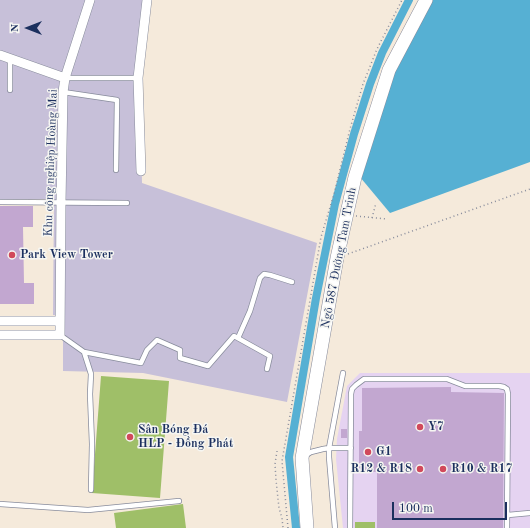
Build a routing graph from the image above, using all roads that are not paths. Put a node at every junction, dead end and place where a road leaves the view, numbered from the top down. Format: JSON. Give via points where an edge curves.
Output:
{"nodes":[{"id":1,"x":90,"y":0,"type":"edge"},
{"id":2,"x":147,"y":0,"type":"edge"},
{"id":3,"x":426,"y":0,"type":"edge"},
{"id":4,"x":0,"y":55,"type":"edge"},
{"id":5,"x":10,"y":58,"type":"junction"},
{"id":6,"x":66,"y":78,"type":"junction"},
{"id":7,"x":138,"y":78,"type":"junction"},
{"id":8,"x":10,"y":90,"type":"dead end"},
{"id":9,"x":63,"y":92,"type":"junction"},
{"id":10,"x":116,"y":170,"type":"dead end"},
{"id":11,"x":141,"y":171,"type":"dead end"},
{"id":12,"x":0,"y":202,"type":"edge"},
{"id":13,"x":61,"y":202,"type":"junction"},
{"id":14,"x":127,"y":203,"type":"dead end"},
{"id":15,"x":292,"y":282,"type":"dead end"},
{"id":16,"x":0,"y":321,"type":"edge"},
{"id":17,"x":60,"y":321,"type":"junction"},
{"id":18,"x":0,"y":334,"type":"edge"},
{"id":19,"x":60,"y":335,"type":"junction"},
{"id":20,"x":238,"y":338,"type":"junction"},
{"id":21,"x":84,"y":352,"type":"junction"},
{"id":22,"x":267,"y":369,"type":"dead end"},
{"id":23,"x":343,"y":373,"type":"dead end"},
{"id":24,"x":329,"y":448,"type":"junction"},
{"id":25,"x":351,"y":448,"type":"junction"},
{"id":26,"x":302,"y":458,"type":"junction"},
{"id":27,"x":91,"y":490,"type":"dead end"},
{"id":28,"x":179,"y":501,"type":"dead end"},
{"id":29,"x":0,"y":504,"type":"edge"},
{"id":30,"x":530,"y":513,"type":"edge"},
{"id":31,"x":508,"y":515,"type":"junction"},
{"id":32,"x":307,"y":528,"type":"edge"},
{"id":33,"x":335,"y":528,"type":"edge"},
{"id":34,"x":350,"y":528,"type":"edge"},
{"id":35,"x":508,"y":528,"type":"edge"}],
"edges":[{"from":1,"to":6,"type":"street","name":"Khu công nghiệp Hoàng Mai"},
{"from":2,"to":7,"type":"street"},
{"from":3,"to":26,"type":"street","name":"Ngõ 587 Đường Tam Trinh","via":[[390,70],[355,177],[337,258]]},
{"from":4,"to":5,"type":"street","name":"Khu công nghiệp Hoàng Mai"},
{"from":5,"to":6,"type":"street","name":"Khu công nghiệp Hoàng Mai"},
{"from":5,"to":8,"type":"lane"},
{"from":6,"to":7,"type":"lane"},
{"from":6,"to":9,"type":"street","name":"Khu công nghiệp Hoàng Mai"},
{"from":7,"to":11,"type":"street"},
{"from":9,"to":10,"type":"lane","via":[[117,100]]},
{"from":9,"to":13,"type":"street","name":"Khu công nghiệp Hoàng Mai"},
{"from":12,"to":13,"type":"lane"},
{"from":13,"to":14,"type":"lane"},
{"from":13,"to":17,"type":"street","name":"Khu công nghiệp Hoàng Mai"},
{"from":15,"to":20,"type":"lane","via":[[264,274],[260,278]]},
{"from":16,"to":17,"type":"street"},
{"from":17,"to":19,"type":"street","name":"Khu công nghiệp Hoàng Mai"},
{"from":18,"to":19,"type":"street"},
{"from":19,"to":21,"type":"lane"},
{"from":20,"to":21,"type":"lane","via":[[234,336],[208,366],[180,358],[180,350],[157,340],[147,350],[141,363]]},
{"from":20,"to":22,"type":"lane","via":[[270,356]]},
{"from":21,"to":27,"type":"lane","via":[[91,374]]},
{"from":23,"to":24,"type":"lane"},
{"from":24,"to":25,"type":"lane"},
{"from":24,"to":26,"type":"lane","via":[[311,452]]},
{"from":24,"to":33,"type":"lane"},
{"from":25,"to":31,"type":"lane","via":[[351,394],[352,389],[364,379],[447,379],[465,386],[504,387],[508,394]]},
{"from":25,"to":34,"type":"lane"},
{"from":26,"to":32,"type":"street","name":"Ngõ 587 Đường Tam Trinh"},
{"from":28,"to":29,"type":"lane","via":[[88,510]]},
{"from":30,"to":31,"type":"lane"},
{"from":31,"to":35,"type":"lane"}]}
